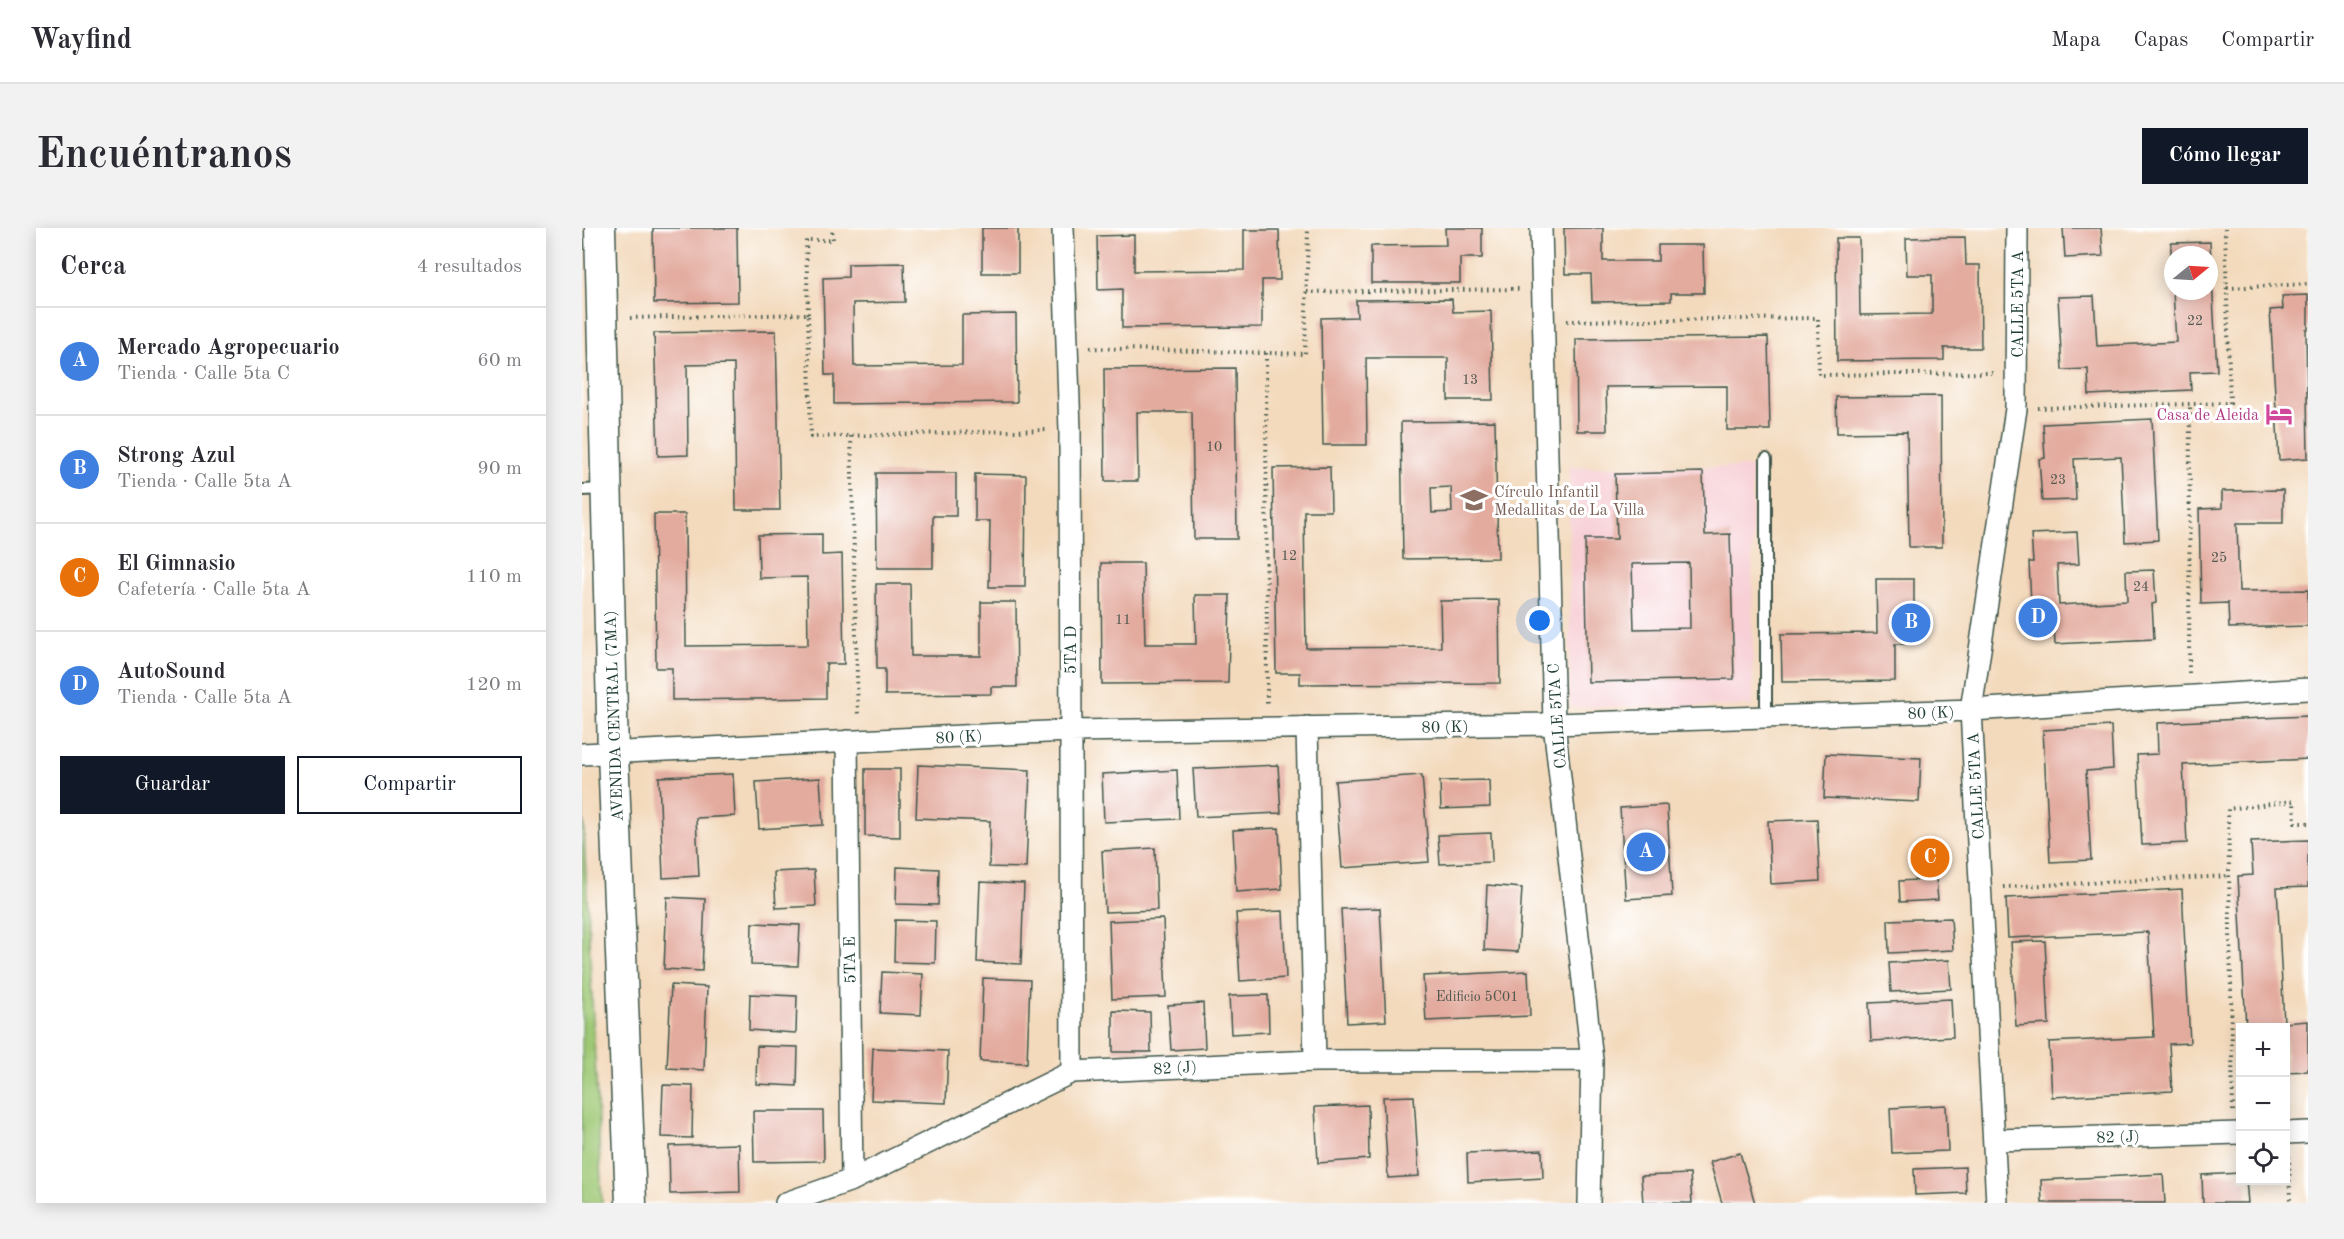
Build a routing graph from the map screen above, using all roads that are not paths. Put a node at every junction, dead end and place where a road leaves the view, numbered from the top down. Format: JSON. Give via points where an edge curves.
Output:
{"nodes":[{"id":1,"x":600,"y":228,"type":"edge"},
{"id":2,"x":1063,"y":228,"type":"edge"},
{"id":3,"x":1541,"y":228,"type":"edge"},
{"id":4,"x":2016,"y":228,"type":"edge"},
{"id":5,"x":1767,"y":459,"type":"dead end"},
{"id":6,"x":594,"y":489,"type":"edge"},
{"id":7,"x":2308,"y":689,"type":"edge"},
{"id":8,"x":1971,"y":710,"type":"junction"},
{"id":9,"x":1766,"y":717,"type":"junction"},
{"id":10,"x":1554,"y":724,"type":"junction"},
{"id":11,"x":1307,"y":727,"type":"junction"},
{"id":12,"x":1069,"y":731,"type":"junction"},
{"id":13,"x":853,"y":741,"type":"junction"},
{"id":14,"x":613,"y":753,"type":"junction"},
{"id":15,"x":582,"y":754,"type":"edge"},
{"id":16,"x":1592,"y":1060,"type":"junction"},
{"id":17,"x":1315,"y":1061,"type":"junction"},
{"id":18,"x":1072,"y":1072,"type":"junction"},
{"id":19,"x":2236,"y":1133,"type":"edge"},
{"id":20,"x":1995,"y":1140,"type":"junction"},
{"id":21,"x":852,"y":1180,"type":"junction"},
{"id":22,"x":631,"y":1203,"type":"edge"},
{"id":23,"x":786,"y":1203,"type":"edge"},
{"id":24,"x":1589,"y":1203,"type":"edge"},
{"id":25,"x":1997,"y":1203,"type":"edge"}],
"edges":[{"from":1,"to":6,"type":"main road","name":"AVENIDA CENTRAL (7MA)","via":[[602,319]]},
{"from":2,"to":12,"type":"street","name":"5TA D","via":[[1070,429]]},
{"from":3,"to":10,"type":"street","name":"CALLE 5TA C"},
{"from":4,"to":8,"type":"street","name":"CALLE 5TA A","via":[[2016,409]]},
{"from":5,"to":9,"type":"lane"},
{"from":6,"to":14,"type":"main road","name":"AVENIDA CENTRAL (7MA)"},
{"from":7,"to":8,"type":"street","name":"80 (K)"},
{"from":8,"to":9,"type":"street","name":"80 (K)"},
{"from":8,"to":20,"type":"street","name":"CALLE 5TA A"},
{"from":9,"to":10,"type":"street","name":"80 (K)"},
{"from":10,"to":11,"type":"street","name":"80 (K)"},
{"from":10,"to":16,"type":"street","name":"CALLE 5TA C"},
{"from":11,"to":12,"type":"street","name":"80 (K)"},
{"from":11,"to":17,"type":"street"},
{"from":12,"to":13,"type":"street","name":"80 (K)"},
{"from":12,"to":18,"type":"street","name":"5TA D"},
{"from":13,"to":14,"type":"street","name":"80 (K)"},
{"from":13,"to":21,"type":"street","name":"5TA E"},
{"from":14,"to":15,"type":"street","name":"80 (K)"},
{"from":14,"to":22,"type":"main road","name":"AVENIDA CENTRAL (7MA)"},
{"from":16,"to":17,"type":"street","name":"82 (J)"},
{"from":16,"to":24,"type":"street","name":"CALLE 5TA C"},
{"from":17,"to":18,"type":"street","name":"82 (J)"},
{"from":18,"to":21,"type":"street","name":"82 (J)"},
{"from":19,"to":20,"type":"street","name":"82 (J)"},
{"from":20,"to":25,"type":"street","name":"CALLE 5TA A"},
{"from":21,"to":23,"type":"street","name":"82 (J)"}]}
